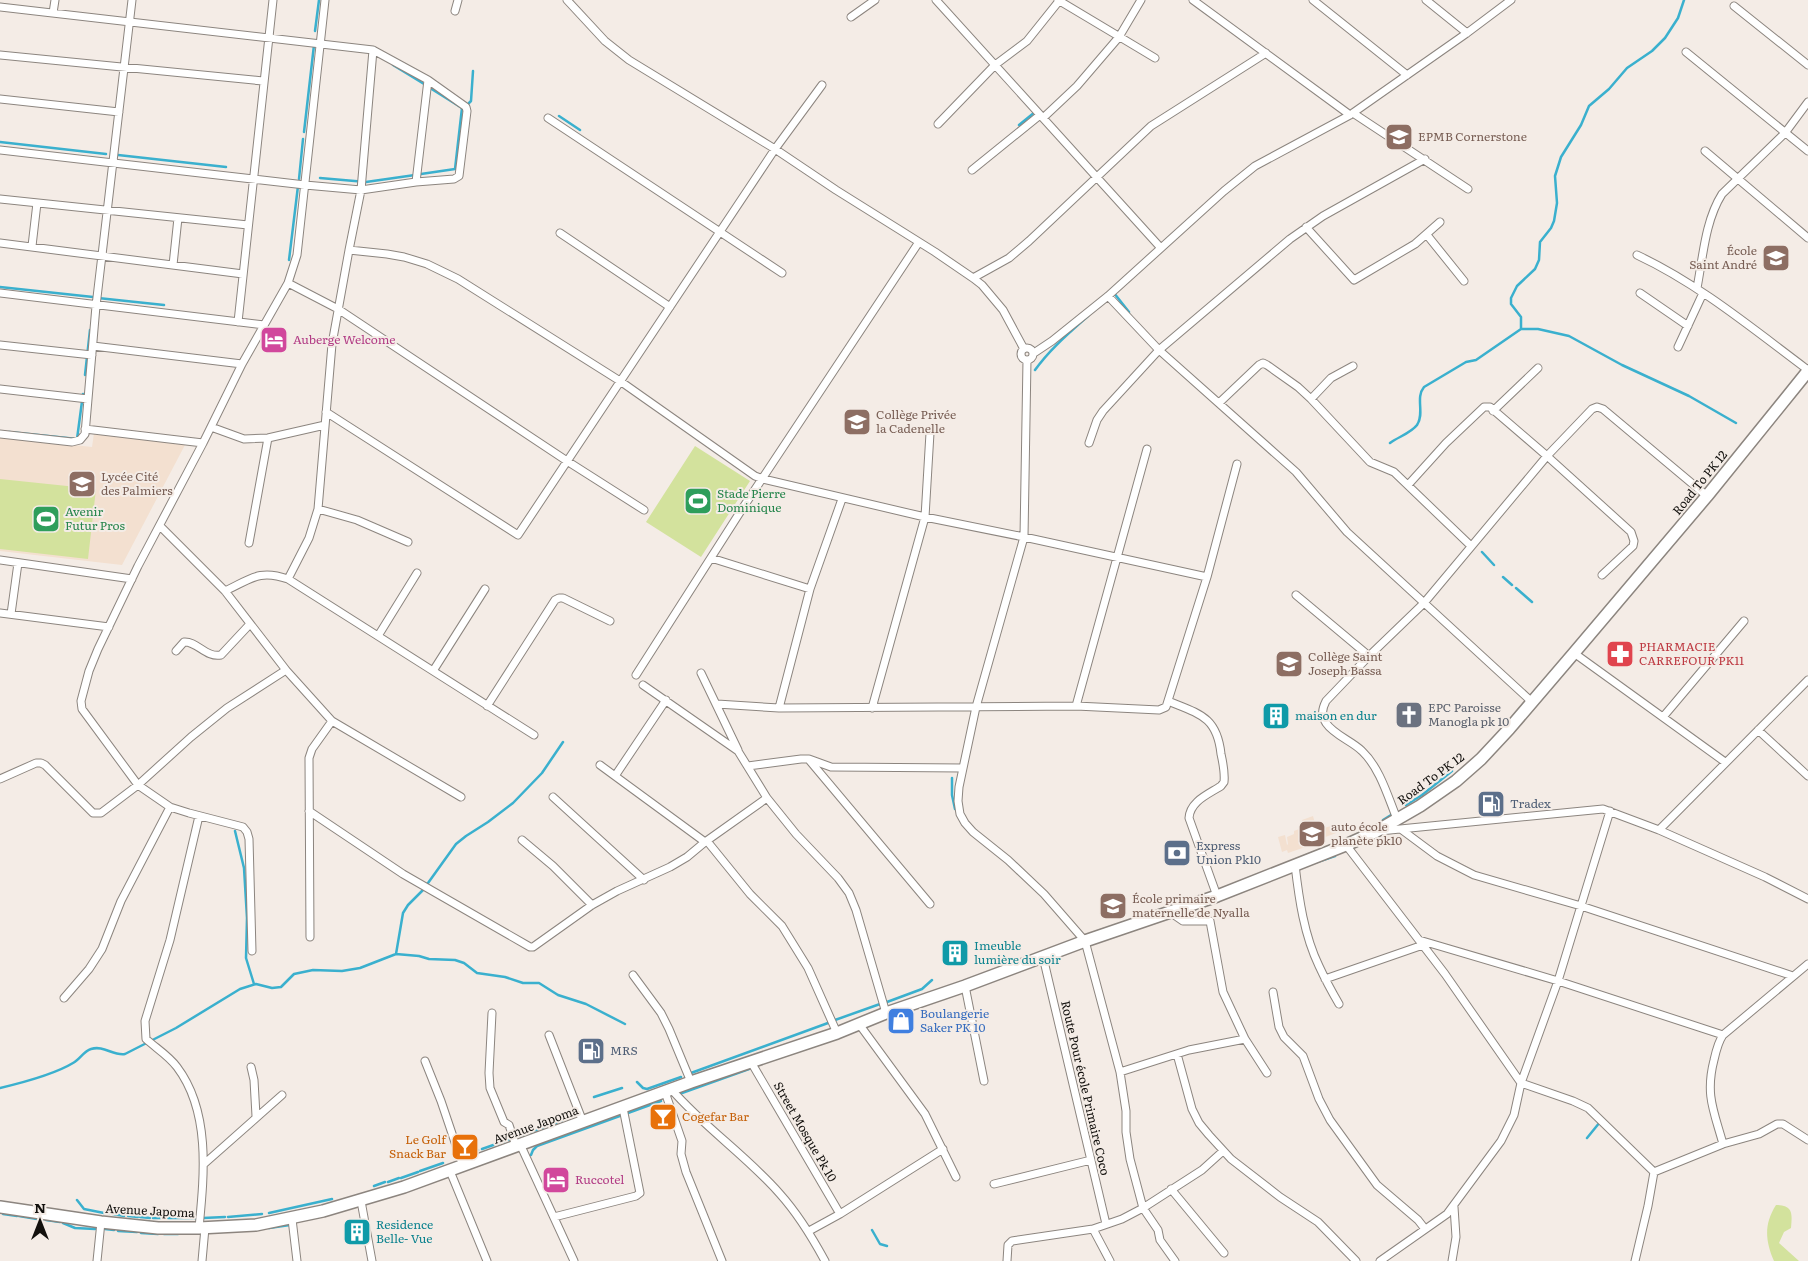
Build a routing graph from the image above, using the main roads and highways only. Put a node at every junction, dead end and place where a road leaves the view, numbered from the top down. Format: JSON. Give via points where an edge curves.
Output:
{"nodes":[{"id":1,"x":1808,"y":371,"type":"edge"},
{"id":2,"x":1063,"y":950,"type":"joint"},
{"id":3,"x":0,"y":1207,"type":"edge"}],
"edges":[{"from":1,"to":2,"type":"main road","name":"Road To PK 12","via":[[1707,496],[1509,729],[1469,770],[1399,825],[1217,896]]},
{"from":2,"to":3,"type":"main road","name":"Avenue Japoma","via":[[450,1171],[361,1201],[292,1218],[256,1224],[158,1228]]}]}
